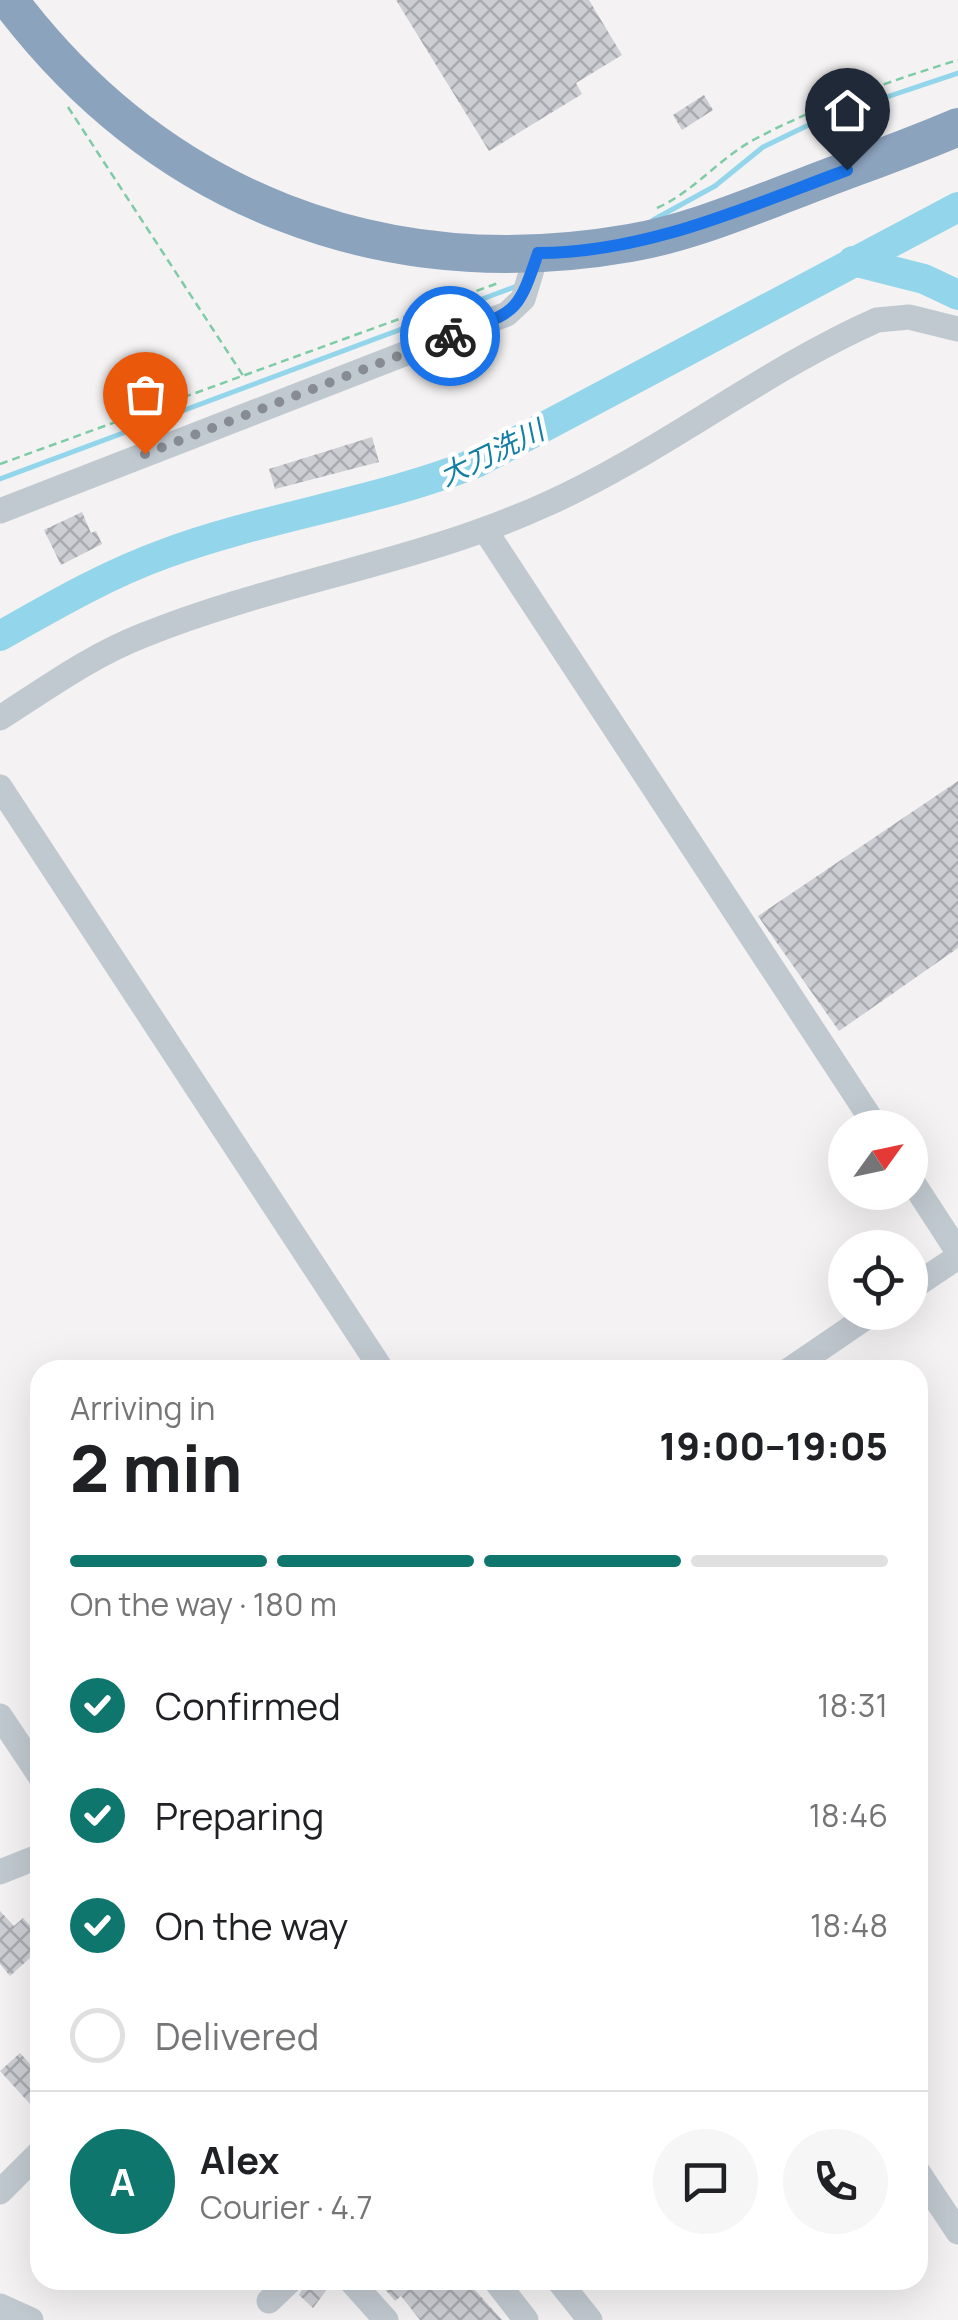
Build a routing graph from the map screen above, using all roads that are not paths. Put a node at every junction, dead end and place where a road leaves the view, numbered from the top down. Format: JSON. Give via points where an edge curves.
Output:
{"nodes":[{"id":1,"x":9,"y":0,"type":"edge"},
{"id":2,"x":958,"y":127,"type":"edge"},
{"id":3,"x":538,"y":253,"type":"junction"},
{"id":4,"x":958,"y":329,"type":"edge"},
{"id":5,"x":0,"y":510,"type":"edge"},
{"id":6,"x":485,"y":530,"type":"junction"},
{"id":7,"x":0,"y":718,"type":"edge"},
{"id":8,"x":0,"y":787,"type":"edge"},
{"id":9,"x":865,"y":1110,"type":"edge"},
{"id":10,"x":928,"y":1206,"type":"edge"},
{"id":11,"x":958,"y":1254,"type":"edge"},
{"id":12,"x":928,"y":1276,"type":"edge"},
{"id":13,"x":847,"y":1330,"type":"edge"},
{"id":14,"x":375,"y":1360,"type":"edge"},
{"id":15,"x":803,"y":1360,"type":"edge"},
{"id":16,"x":0,"y":1716,"type":"edge"},
{"id":17,"x":30,"y":1761,"type":"edge"},
{"id":18,"x":30,"y":1860,"type":"edge"},
{"id":19,"x":0,"y":1872,"type":"edge"},
{"id":20,"x":30,"y":2162,"type":"edge"},
{"id":21,"x":928,"y":2187,"type":"edge"},
{"id":22,"x":0,"y":2192,"type":"edge"},
{"id":23,"x":958,"y":2232,"type":"edge"},
{"id":24,"x":281,"y":2290,"type":"edge"},
{"id":25,"x":359,"y":2290,"type":"edge"},
{"id":26,"x":502,"y":2290,"type":"edge"},
{"id":27,"x":566,"y":2290,"type":"edge"},
{"id":28,"x":268,"y":2301,"type":"dead end"},
{"id":29,"x":0,"y":2306,"type":"edge"},
{"id":30,"x":30,"y":2320,"type":"edge"},
{"id":31,"x":386,"y":2320,"type":"edge"},
{"id":32,"x":526,"y":2320,"type":"edge"},
{"id":33,"x":590,"y":2320,"type":"edge"}],
"edges":[{"from":1,"to":3,"type":"highway","via":[[142,138],[205,179],[274,211],[344,232],[430,248]]},
{"from":2,"to":3,"type":"highway","via":[[674,232]]},
{"from":3,"to":5,"type":"street","via":[[523,299],[508,314]]},
{"from":4,"to":6,"type":"street","via":[[909,317],[877,320],[550,503]]},
{"from":6,"to":7,"type":"street","via":[[144,634],[103,652]]},
{"from":6,"to":9,"type":"street"},
{"from":8,"to":14,"type":"street"},
{"from":10,"to":11,"type":"street"},
{"from":11,"to":12,"type":"street"},
{"from":13,"to":15,"type":"street"},
{"from":16,"to":17,"type":"street"},
{"from":18,"to":19,"type":"street"},
{"from":20,"to":22,"type":"street"},
{"from":21,"to":23,"type":"street"},
{"from":24,"to":28,"type":"street"},
{"from":25,"to":31,"type":"street"},
{"from":26,"to":32,"type":"street"},
{"from":27,"to":33,"type":"street"},
{"from":29,"to":30,"type":"street"}]}
